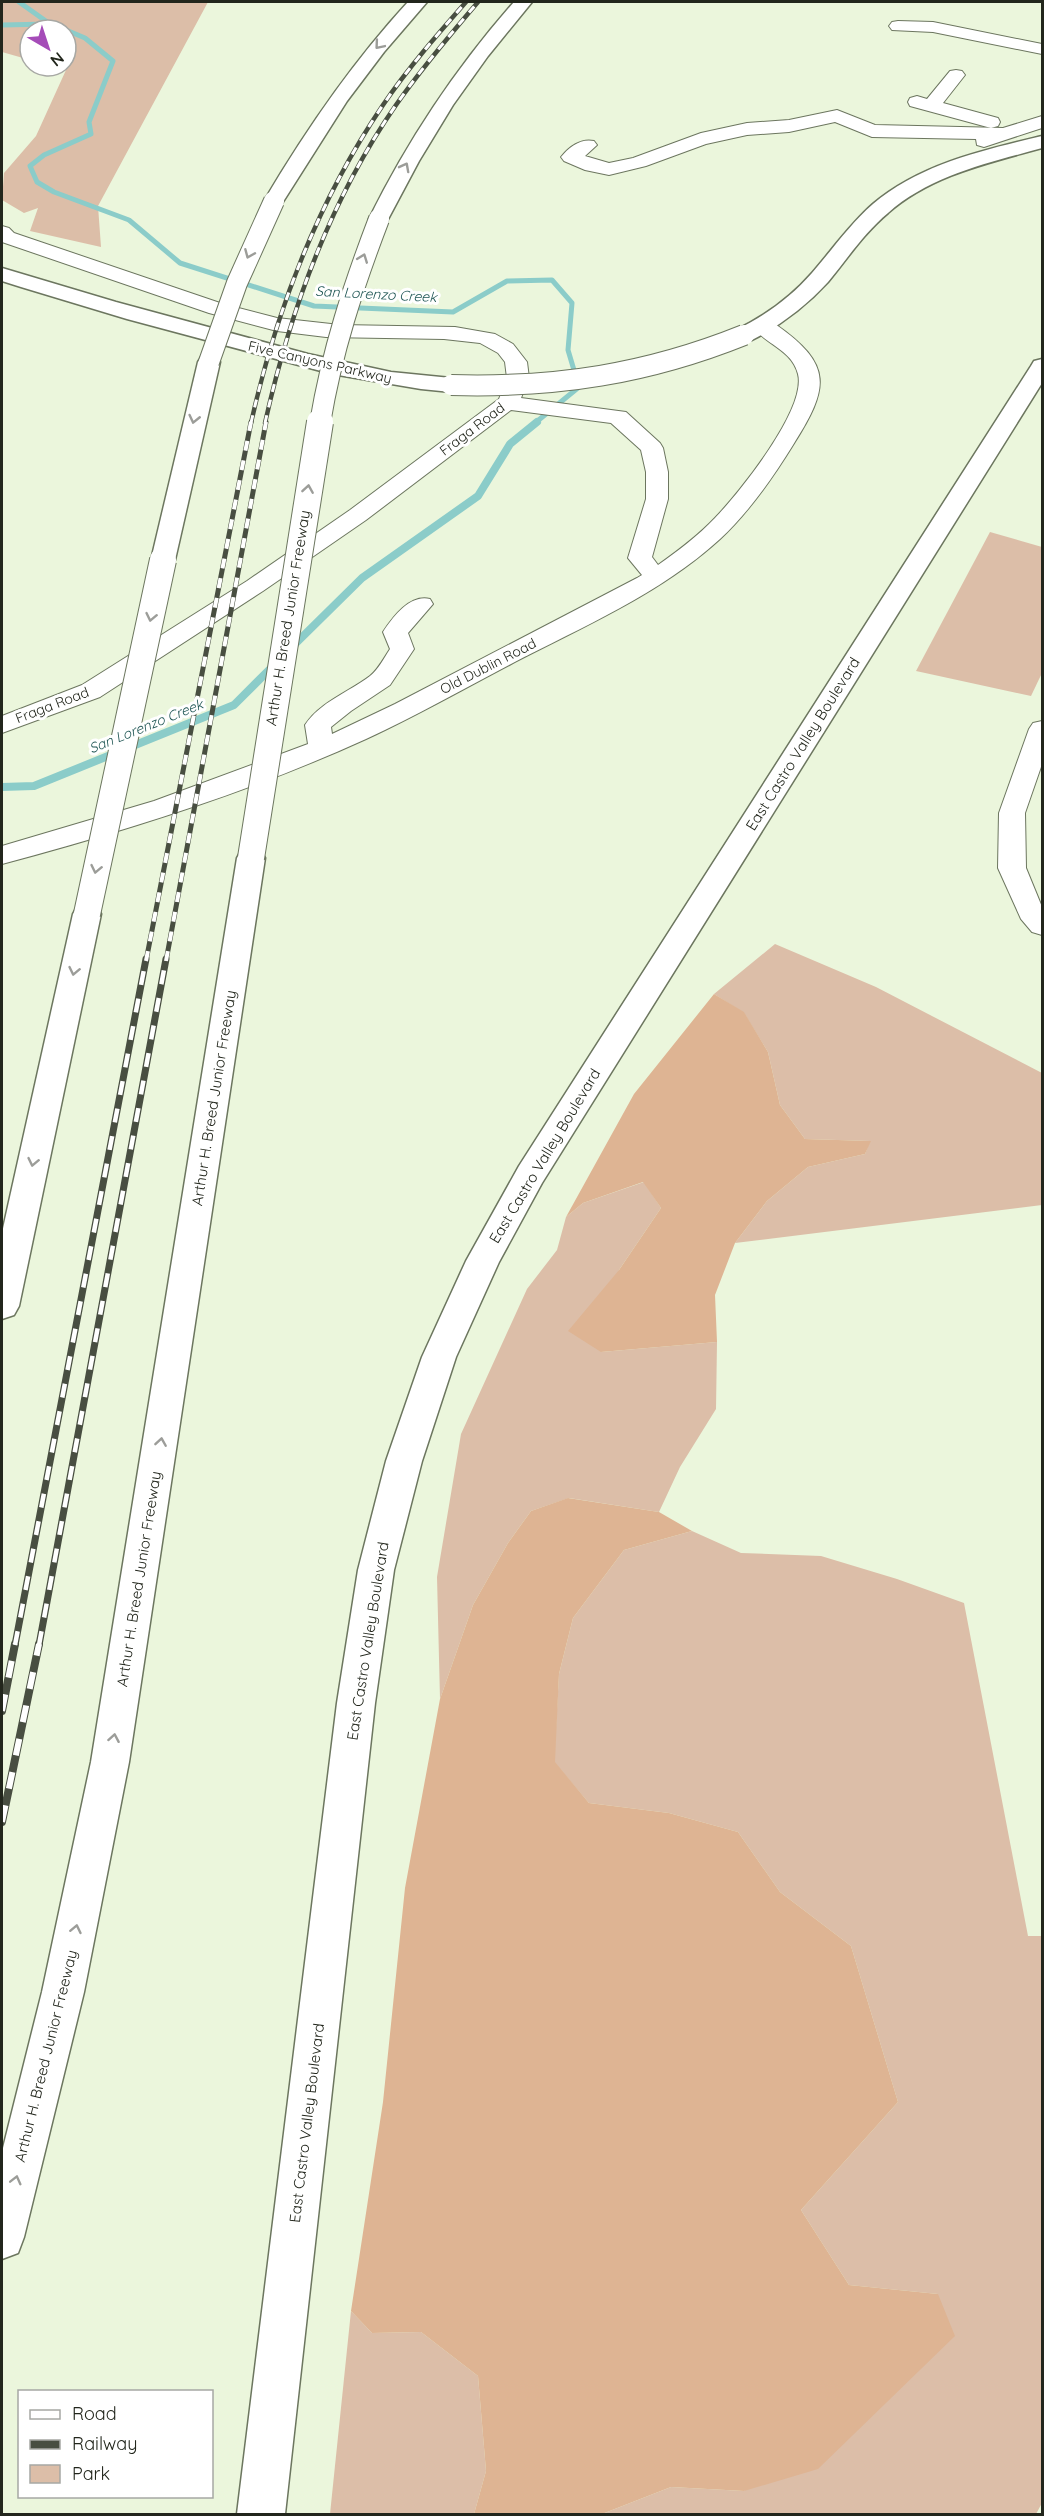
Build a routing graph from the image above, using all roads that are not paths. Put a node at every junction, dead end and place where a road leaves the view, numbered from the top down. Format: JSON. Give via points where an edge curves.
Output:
{"nodes":[{"id":1,"x":418,"y":2,"type":"edge"},
{"id":2,"x":523,"y":2,"type":"edge"},
{"id":3,"x":898,"y":26,"type":"dead end"},
{"id":4,"x":1042,"y":49,"type":"edge"},
{"id":5,"x":956,"y":75,"type":"dead end"},
{"id":6,"x":1042,"y":122,"type":"edge"},
{"id":7,"x":1011,"y":132,"type":"junction"},
{"id":8,"x":984,"y":141,"type":"dead end"},
{"id":9,"x":1042,"y":142,"type":"edge"},
{"id":10,"x":587,"y":145,"type":"dead end"},
{"id":11,"x":2,"y":232,"type":"edge"},
{"id":12,"x":2,"y":274,"type":"edge"},
{"id":13,"x":753,"y":330,"type":"junction"},
{"id":14,"x":1042,"y":366,"type":"edge"},
{"id":15,"x":507,"y":403,"type":"junction"},
{"id":16,"x":656,"y":576,"type":"junction"},
{"id":17,"x":422,"y":604,"type":"dead end"},
{"id":18,"x":2,"y":725,"type":"edge"},
{"id":19,"x":1042,"y":729,"type":"edge"},
{"id":20,"x":321,"y":748,"type":"junction"},
{"id":21,"x":2,"y":855,"type":"edge"},
{"id":22,"x":1042,"y":925,"type":"edge"},
{"id":23,"x":2,"y":1306,"type":"edge"},
{"id":24,"x":2,"y":2237,"type":"edge"},
{"id":25,"x":261,"y":2514,"type":"edge"}],
"edges":[{"from":1,"to":23,"type":"main road","one_way":true,"bridge":true,"via":[[337,100],[274,201],[237,283],[209,362]]},
{"from":24,"to":2,"type":"main road","name":"Arthur H. Breed Junior Freeway","one_way":true,"bridge":true,"via":[[63,1992],[110,1761],[326,386],[350,294],[379,219],[406,164],[480,52]]},
{"from":3,"to":4,"type":"street","via":[[933,27]]},
{"from":5,"to":7,"type":"street","via":[[924,104]]},
{"from":6,"to":7,"type":"street"},
{"from":7,"to":8,"type":"street"},
{"from":7,"to":10,"type":"street","via":[[872,131],[837,116],[735,131],[609,169],[571,157]]},
{"from":9,"to":13,"type":"main road","name":"Five Canyons Parkway","via":[[972,161],[892,199],[865,223],[807,291]]},
{"from":11,"to":15,"type":"street","name":"Fraga Road","via":[[193,303],[249,319],[298,328],[481,337],[509,351],[517,362],[519,382]]},
{"from":12,"to":13,"type":"main road","name":"Five Canyons Parkway","bridge":true,"via":[[86,301],[335,368],[451,386],[537,385],[612,376],[685,358]]},
{"from":13,"to":16,"type":"street","name":"Old Dublin Road","via":[[796,349],[811,377],[811,394],[778,453],[739,505],[712,534]]},
{"from":14,"to":25,"type":"main road","name":"East Castro Valley Boulevard","via":[[530,1175],[483,1261],[439,1357],[404,1461],[376,1570],[356,1703]]},
{"from":15,"to":16,"type":"street","via":[[618,417],[652,448],[657,499],[640,558]]},
{"from":15,"to":18,"type":"street","name":"Fraga Road","via":[[358,515],[246,592],[90,691]]},
{"from":16,"to":20,"type":"street","name":"Old Dublin Road","via":[[362,731]]},
{"from":17,"to":20,"type":"street","via":[[394,632],[402,649],[381,680],[318,725]]},
{"from":19,"to":22,"type":"street","via":[[1012,813],[1012,868],[1031,912]]},
{"from":20,"to":21,"type":"street","name":"Old Dublin Road","via":[[213,791]]}]}
